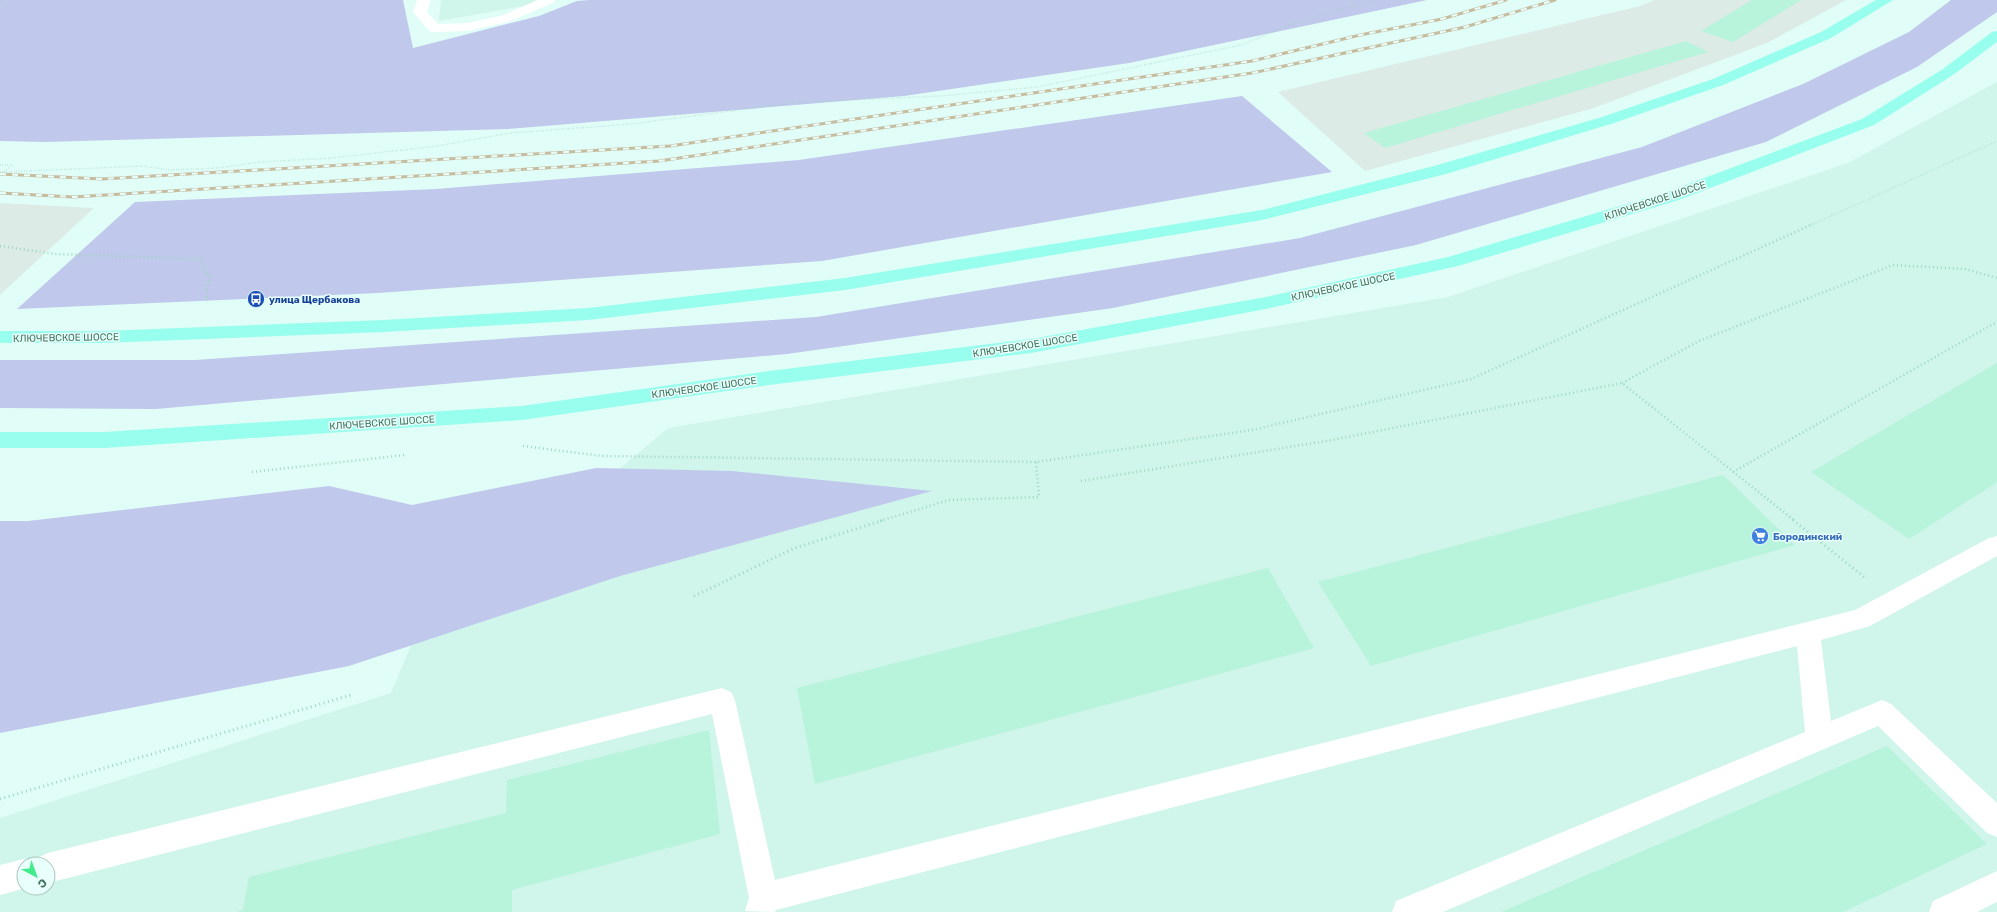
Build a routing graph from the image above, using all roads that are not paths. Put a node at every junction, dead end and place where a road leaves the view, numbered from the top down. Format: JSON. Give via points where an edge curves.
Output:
{"nodes":[{"id":1,"x":424,"y":0,"type":"edge"},
{"id":2,"x":548,"y":0,"type":"edge"},
{"id":3,"x":1886,"y":0,"type":"edge"},
{"id":4,"x":1997,"y":35,"type":"edge"},
{"id":5,"x":0,"y":337,"type":"edge"},
{"id":6,"x":0,"y":440,"type":"edge"},
{"id":7,"x":1997,"y":545,"type":"edge"},
{"id":8,"x":1808,"y":633,"type":"junction"},
{"id":9,"x":1819,"y":739,"type":"junction"},
{"id":10,"x":1997,"y":823,"type":"edge"},
{"id":11,"x":56,"y":866,"type":"edge"},
{"id":12,"x":16,"y":876,"type":"edge"},
{"id":13,"x":0,"y":880,"type":"edge"},
{"id":14,"x":1997,"y":886,"type":"edge"},
{"id":15,"x":762,"y":905,"type":"edge"},
{"id":16,"x":1407,"y":912,"type":"edge"},
{"id":17,"x":1944,"y":912,"type":"edge"}],
"edges":[{"from":1,"to":2,"type":"lane","via":[[420,12],[434,28],[468,27],[508,18]]},
{"from":3,"to":5,"type":"main road","name":"КЛЮЧЕВСКОЕ ШОССЕ","via":[[1812,42],[1718,82],[1608,120],[1440,170],[1262,215],[845,284],[588,314],[103,337]]},
{"from":4,"to":6,"type":"main road","name":"КЛЮЧЕВСКОЕ ШОССЕ","via":[[1948,72],[1868,122],[1673,196],[1452,262],[1266,303],[1031,346],[762,379],[522,413],[104,440]]},
{"from":7,"to":8,"type":"lane","via":[[1861,619]]},
{"from":8,"to":9,"type":"lane"},
{"from":8,"to":15,"type":"lane"},
{"from":9,"to":10,"type":"lane","via":[[1882,712]]},
{"from":9,"to":16,"type":"lane"},
{"from":11,"to":15,"type":"lane","via":[[722,700]]},
{"from":12,"to":13,"type":"lane"},
{"from":14,"to":17,"type":"lane"}]}
